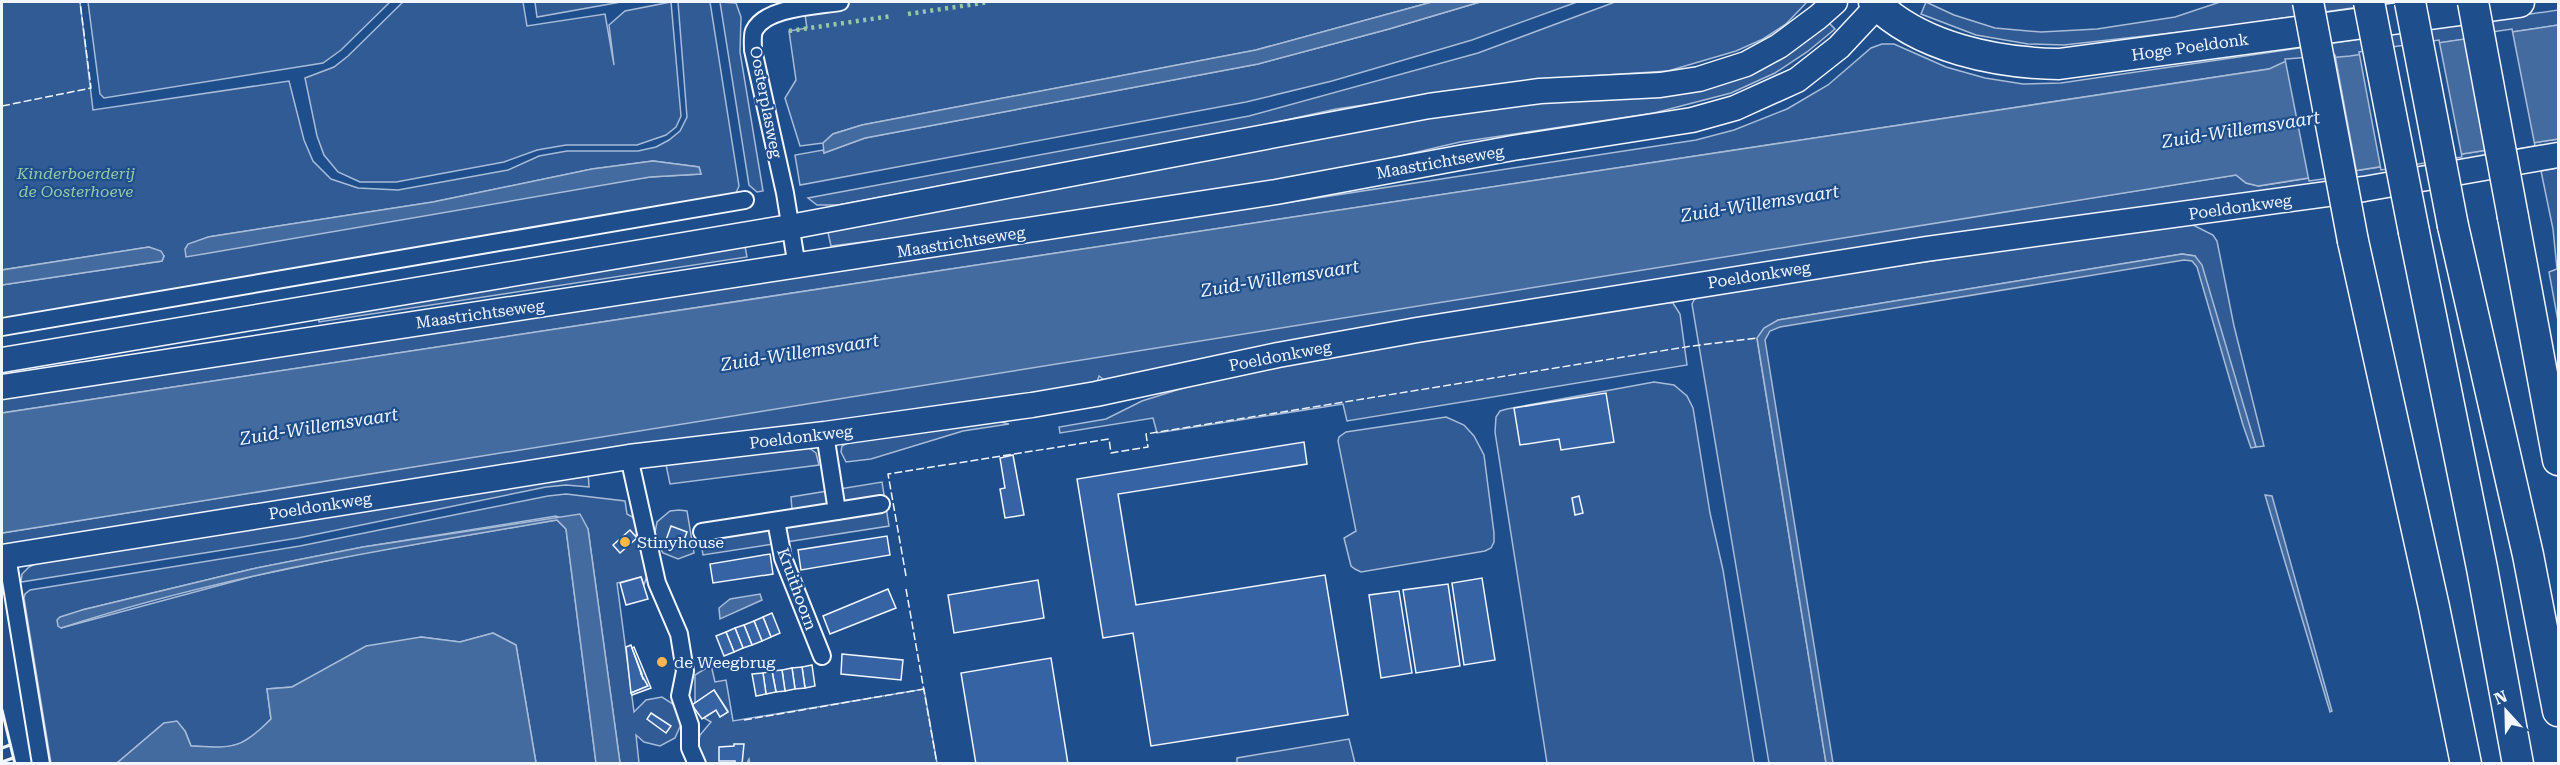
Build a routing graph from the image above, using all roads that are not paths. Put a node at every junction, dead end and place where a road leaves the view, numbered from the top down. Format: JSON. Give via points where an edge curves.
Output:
{"nodes":[{"id":1,"x":840,"y":2,"type":"edge"},
{"id":2,"x":1835,"y":2,"type":"edge"},
{"id":3,"x":2308,"y":2,"type":"edge"},
{"id":4,"x":2369,"y":2,"type":"edge"},
{"id":5,"x":2410,"y":2,"type":"edge"},
{"id":6,"x":2473,"y":2,"type":"edge"},
{"id":7,"x":2519,"y":2,"type":"edge"},
{"id":8,"x":1878,"y":3,"type":"edge"},
{"id":9,"x":2559,"y":155,"type":"edge"},
{"id":10,"x":745,"y":200,"type":"dead end"},
{"id":11,"x":790,"y":227,"type":"junction"},
{"id":12,"x":797,"y":267,"type":"junction"},
{"id":13,"x":2,"y":327,"type":"edge"},
{"id":14,"x":2,"y":360,"type":"edge"},
{"id":15,"x":2,"y":387,"type":"edge"},
{"id":16,"x":825,"y":434,"type":"junction"},
{"id":17,"x":629,"y":457,"type":"junction"},
{"id":18,"x":2559,"y":460,"type":"edge"},
{"id":19,"x":881,"y":504,"type":"dead end"},
{"id":20,"x":837,"y":511,"type":"junction"},
{"id":21,"x":776,"y":520,"type":"junction"},
{"id":22,"x":702,"y":532,"type":"dead end"},
{"id":23,"x":4,"y":557,"type":"edge"},
{"id":24,"x":822,"y":656,"type":"dead end"},
{"id":25,"x":2559,"y":711,"type":"edge"},
{"id":26,"x":41,"y":764,"type":"edge"},
{"id":27,"x":698,"y":764,"type":"edge"},
{"id":28,"x":2466,"y":764,"type":"edge"},
{"id":29,"x":2518,"y":764,"type":"edge"}],
"edges":[{"from":1,"to":11,"type":"street","name":"Oosterplasweg","via":[[780,12],[763,19],[753,32],[753,50]]},
{"from":2,"to":11,"type":"main road","name":"Maastrichtseweg","via":[[1779,46],[1746,64],[1699,79],[1660,85],[1540,91],[1429,106]]},
{"from":3,"to":28,"type":"highway","bridge":true,"via":[[2353,241]]},
{"from":4,"to":29,"type":"highway","bridge":true},
{"from":5,"to":25,"type":"highway","bridge":true,"via":[[2453,226],[2528,555]]},
{"from":6,"to":18,"type":"highway","bridge":true},
{"from":7,"to":8,"type":"highway","name":"Hoge Poeldonk","via":[[2059,63],[2024,63],[1955,48],[1914,29]]},
{"from":8,"to":12,"type":"main road","name":"Maastrichtseweg","via":[[1839,47],[1797,80],[1746,104],[1692,120],[1276,192]]},
{"from":9,"to":16,"type":"main road","name":"Poeldonkweg","via":[[2331,194],[1926,249],[1636,295],[1278,355],[1096,394]]},
{"from":10,"to":13,"type":"street"},
{"from":11,"to":12,"type":"street","name":"Oosterplasweg"},
{"from":11,"to":14,"type":"main road","name":"Maastrichtseweg"},
{"from":12,"to":15,"type":"main road","name":"Maastrichtseweg"},
{"from":16,"to":17,"type":"main road","name":"Poeldonkweg"},
{"from":16,"to":20,"type":"street"},
{"from":17,"to":23,"type":"main road","name":"Poeldonkweg"},
{"from":17,"to":27,"type":"street","via":[[657,583],[679,634],[685,671],[680,696],[690,724],[690,748]]},
{"from":19,"to":20,"type":"street"},
{"from":20,"to":21,"type":"street"},
{"from":21,"to":22,"type":"street"},
{"from":21,"to":24,"type":"street","name":"Kruithoorn","via":[[783,558]]},
{"from":23,"to":26,"type":"street"}]}
